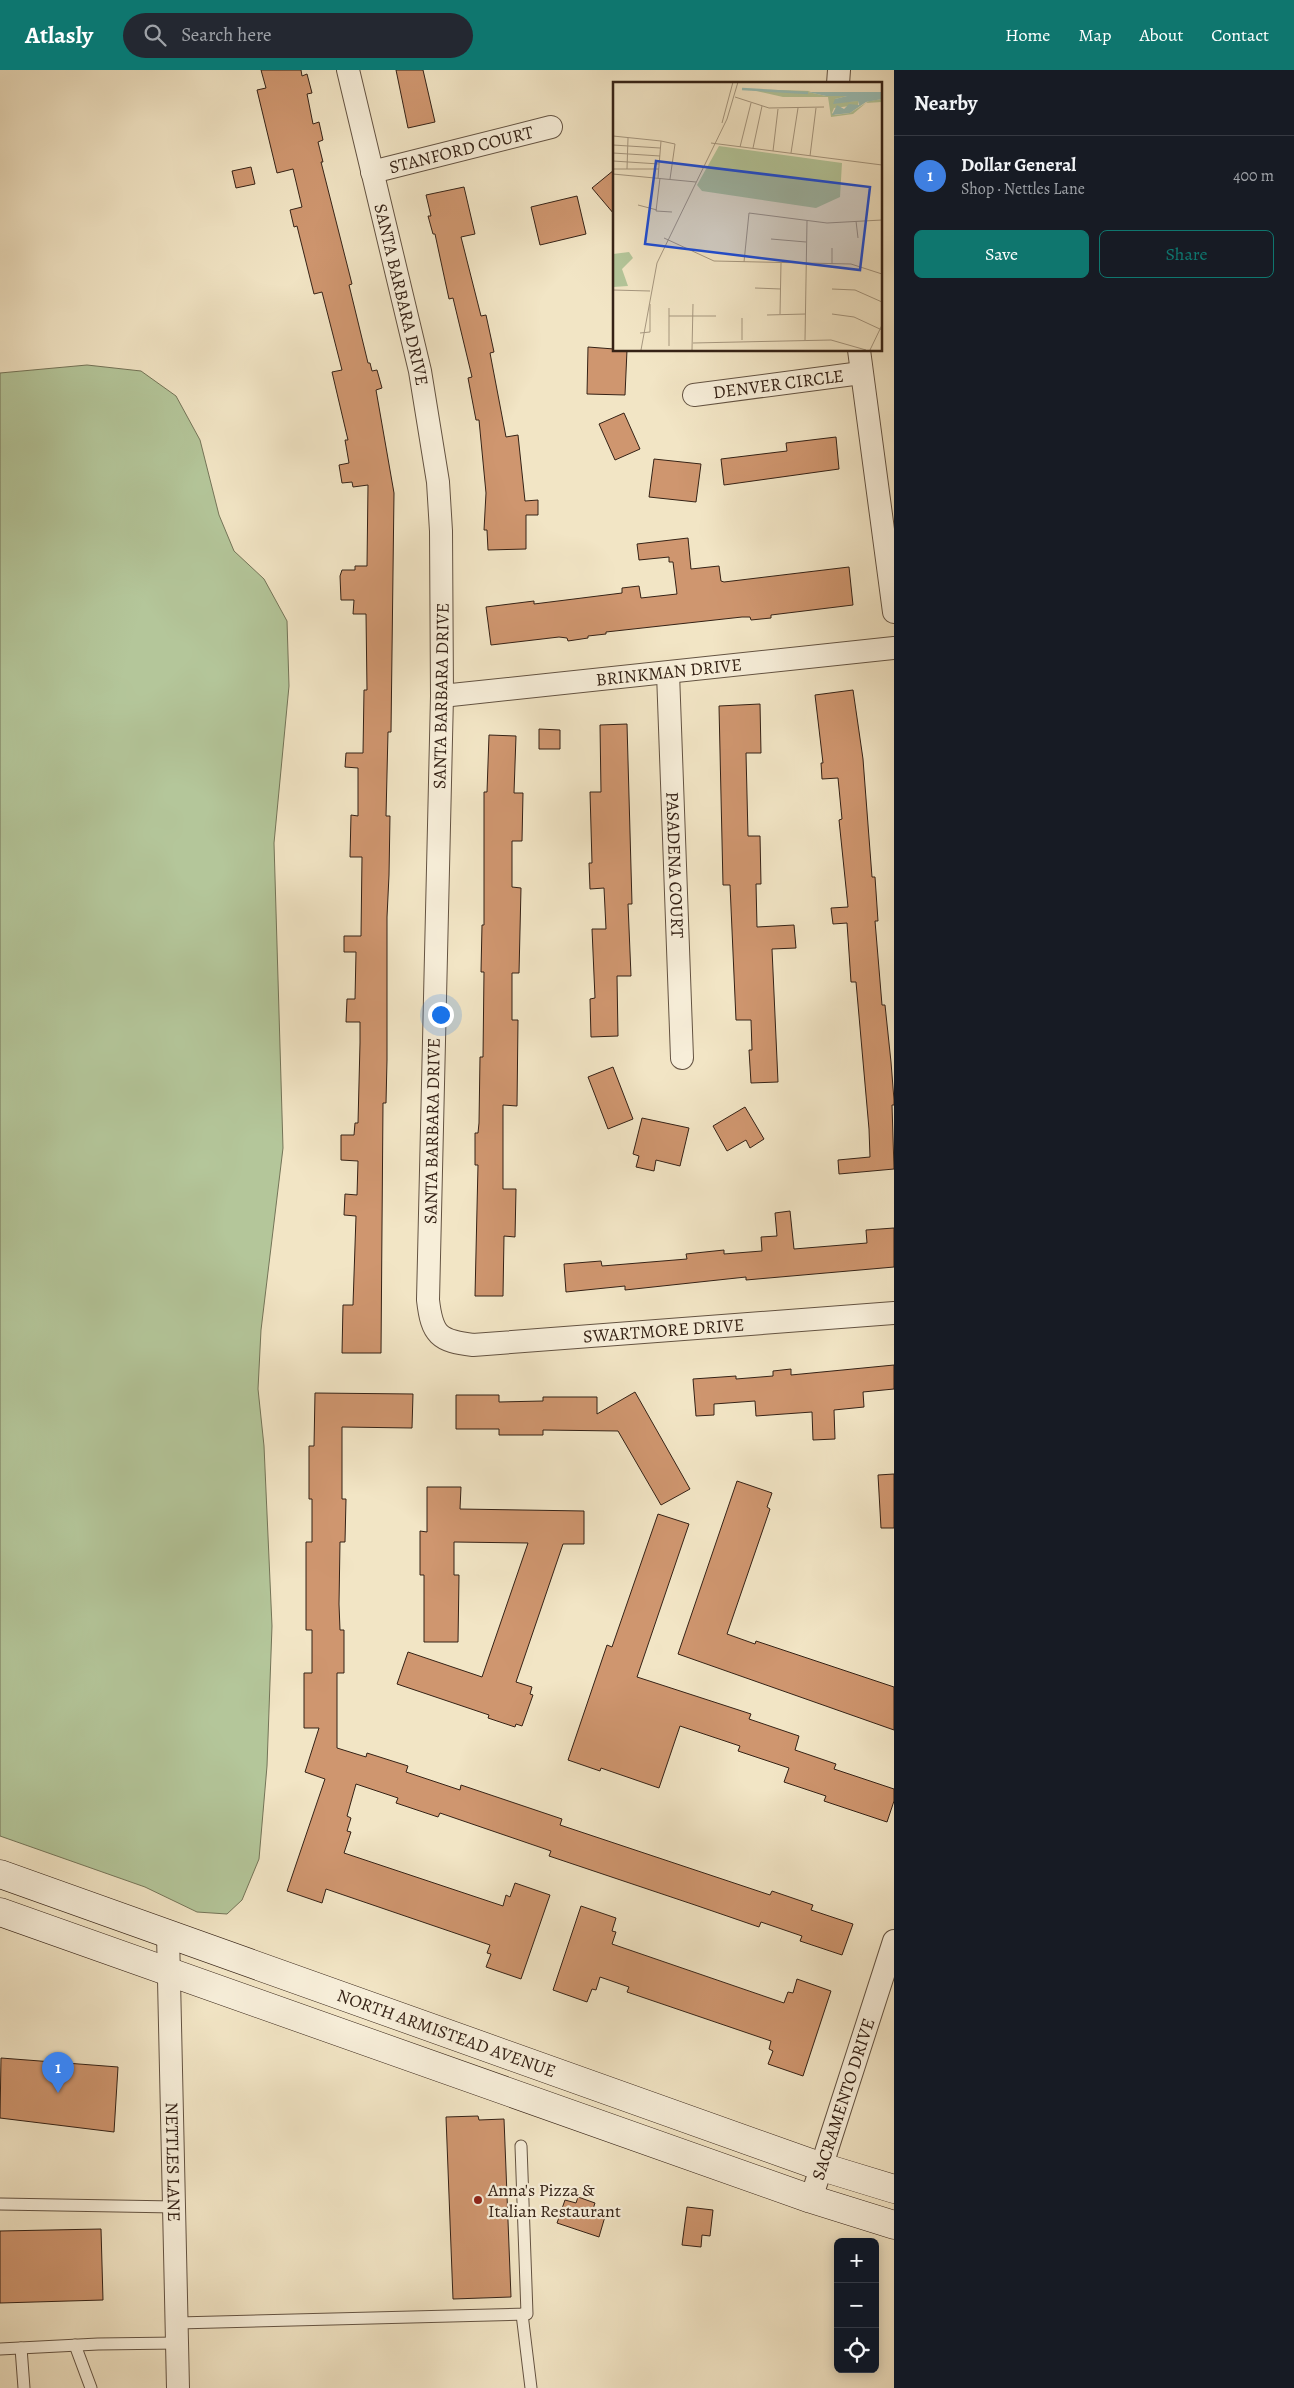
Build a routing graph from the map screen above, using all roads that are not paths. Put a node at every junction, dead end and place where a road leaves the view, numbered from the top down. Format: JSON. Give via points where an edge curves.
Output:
{"nodes":[{"id":1,"x":348,"y":70,"type":"edge"},
{"id":2,"x":551,"y":127,"type":"dead end"},
{"id":3,"x":372,"y":172,"type":"junction"},
{"id":4,"x":858,"y":351,"type":"edge"},
{"id":5,"x":861,"y":373,"type":"junction"},
{"id":6,"x":694,"y":395,"type":"dead end"},
{"id":7,"x":894,"y":612,"type":"edge"},
{"id":8,"x":894,"y":648,"type":"edge"},
{"id":9,"x":668,"y":673,"type":"junction"},
{"id":10,"x":442,"y":696,"type":"junction"},
{"id":11,"x":682,"y":1058,"type":"dead end"},
{"id":12,"x":894,"y":1313,"type":"edge"},
{"id":13,"x":435,"y":1332,"type":"joint"},
{"id":14,"x":0,"y":1874,"type":"edge"},
{"id":15,"x":0,"y":1912,"type":"edge"},
{"id":16,"x":168,"y":1934,"type":"junction"},
{"id":17,"x":894,"y":1941,"type":"edge"},
{"id":18,"x":168,"y":1972,"type":"junction"},
{"id":19,"x":521,"y":2146,"type":"dead end"},
{"id":20,"x":822,"y":2167,"type":"junction"},
{"id":21,"x":894,"y":2189,"type":"edge"},
{"id":22,"x":810,"y":2200,"type":"junction"},
{"id":23,"x":0,"y":2204,"type":"edge"},
{"id":24,"x":175,"y":2208,"type":"junction"},
{"id":25,"x":894,"y":2225,"type":"edge"},
{"id":26,"x":522,"y":2314,"type":"junction"},
{"id":27,"x":178,"y":2333,"type":"junction"},
{"id":28,"x":75,"y":2345,"type":"junction"},
{"id":29,"x":21,"y":2348,"type":"junction"},
{"id":30,"x":0,"y":2349,"type":"edge"},
{"id":31,"x":24,"y":2388,"type":"edge"},
{"id":32,"x":91,"y":2388,"type":"edge"},
{"id":33,"x":178,"y":2388,"type":"edge"},
{"id":34,"x":530,"y":2388,"type":"edge"}],
"edges":[{"from":1,"to":3,"type":"street","name":"SANTA BARBARA DRIVE"},
{"from":2,"to":3,"type":"street","name":"STANFORD COURT"},
{"from":3,"to":10,"type":"street","name":"SANTA BARBARA DRIVE","via":[[420,371],[438,482]]},
{"from":4,"to":5,"type":"street"},
{"from":5,"to":6,"type":"street","name":"DENVER CIRCLE"},
{"from":5,"to":7,"type":"street"},
{"from":8,"to":9,"type":"street","name":"BRINKMAN DRIVE"},
{"from":9,"to":10,"type":"street","name":"BRINKMAN DRIVE"},
{"from":9,"to":11,"type":"street","name":"PASADENA COURT"},
{"from":10,"to":13,"type":"street","name":"SANTA BARBARA DRIVE","via":[[428,1300]]},
{"from":12,"to":13,"type":"street","name":"SWARTMORE DRIVE","via":[[514,1344],[453,1342]]},
{"from":14,"to":16,"type":"main road","name":"NORTH ARMISTEAD AVENUE"},
{"from":15,"to":18,"type":"main road","name":"NORTH ARMISTEAD AVENUE"},
{"from":16,"to":18,"type":"street","name":"NETTLES LANE"},
{"from":16,"to":20,"type":"main road","name":"NORTH ARMISTEAD AVENUE"},
{"from":17,"to":20,"type":"street","name":"SACRAMENTO DRIVE"},
{"from":18,"to":22,"type":"main road","name":"NORTH ARMISTEAD AVENUE"},
{"from":18,"to":24,"type":"street","name":"NETTLES LANE"},
{"from":19,"to":26,"type":"lane","via":[[527,2314]]},
{"from":20,"to":21,"type":"main road","name":"NORTH ARMISTEAD AVENUE"},
{"from":20,"to":22,"type":"street","name":"SACRAMENTO DRIVE"},
{"from":22,"to":25,"type":"main road","name":"NORTH ARMISTEAD AVENUE"},
{"from":23,"to":24,"type":"lane"},
{"from":24,"to":27,"type":"street","name":"NETTLES LANE"},
{"from":26,"to":27,"type":"lane"},
{"from":26,"to":34,"type":"lane"},
{"from":27,"to":28,"type":"lane"},
{"from":27,"to":33,"type":"street","name":"NETTLES LANE"},
{"from":28,"to":29,"type":"lane"},
{"from":28,"to":32,"type":"lane"},
{"from":29,"to":30,"type":"lane"},
{"from":29,"to":31,"type":"lane"}]}
